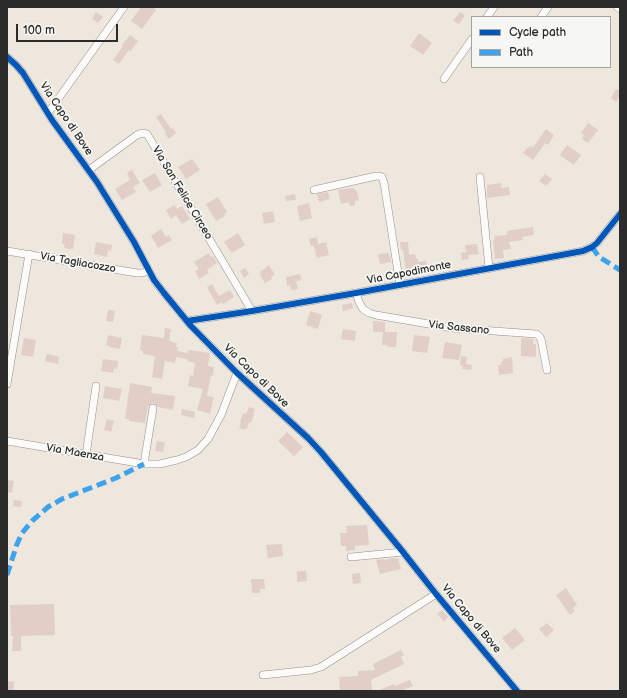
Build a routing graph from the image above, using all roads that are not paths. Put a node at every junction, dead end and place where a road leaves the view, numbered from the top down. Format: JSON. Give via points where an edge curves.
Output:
{"nodes":[{"id":1,"x":124,"y":7,"type":"edge"},
{"id":2,"x":494,"y":7,"type":"edge"},
{"id":3,"x":548,"y":7,"type":"edge"},
{"id":4,"x":617,"y":7,"type":"edge"},
{"id":5,"x":620,"y":9,"type":"edge"},
{"id":6,"x":488,"y":16,"type":"edge"},
{"id":7,"x":542,"y":16,"type":"edge"},
{"id":8,"x":471,"y":40,"type":"edge"},
{"id":9,"x":7,"y":57,"type":"edge"},
{"id":10,"x":444,"y":79,"type":"dead end"},
{"id":11,"x":48,"y":113,"type":"junction"},
{"id":12,"x":89,"y":170,"type":"junction"},
{"id":13,"x":480,"y":177,"type":"dead end"},
{"id":14,"x":314,"y":190,"type":"dead end"},
{"id":15,"x":620,"y":214,"type":"edge"},
{"id":16,"x":7,"y":251,"type":"edge"},
{"id":17,"x":29,"y":254,"type":"junction"},
{"id":18,"x":489,"y":268,"type":"junction"},
{"id":19,"x":149,"y":271,"type":"junction"},
{"id":20,"x":400,"y":285,"type":"junction"},
{"id":21,"x":356,"y":293,"type":"junction"},
{"id":22,"x":252,"y":312,"type":"junction"},
{"id":23,"x":186,"y":321,"type":"junction"},
{"id":24,"x":547,"y":370,"type":"dead end"},
{"id":25,"x":237,"y":373,"type":"junction"},
{"id":26,"x":7,"y":384,"type":"edge"},
{"id":27,"x":96,"y":386,"type":"dead end"},
{"id":28,"x":154,"y":408,"type":"dead end"},
{"id":29,"x":7,"y":441,"type":"edge"},
{"id":30,"x":86,"y":455,"type":"junction"},
{"id":31,"x":144,"y":464,"type":"junction"},
{"id":32,"x":403,"y":552,"type":"junction"},
{"id":33,"x":351,"y":557,"type":"dead end"},
{"id":34,"x":436,"y":594,"type":"junction"},
{"id":35,"x":263,"y":675,"type":"dead end"},
{"id":36,"x":517,"y":691,"type":"edge"}],
"edges":[{"from":1,"to":11,"type":"street"},
{"from":2,"to":6,"type":"street"},
{"from":3,"to":7,"type":"street"},
{"from":4,"to":5,"type":"street"},
{"from":8,"to":10,"type":"street"},
{"from":9,"to":11,"type":"street","name":"Via Capo di Bove","via":[[24,73]]},
{"from":11,"to":12,"type":"street","name":"Via Capo di Bove"},
{"from":12,"to":19,"type":"street","name":"Via Capo di Bove"},
{"from":12,"to":22,"type":"street","name":"Via San Felice Circeo","via":[[137,135],[147,134]]},
{"from":13,"to":18,"type":"street"},
{"from":14,"to":20,"type":"street","via":[[376,176],[382,178]]},
{"from":15,"to":18,"type":"street","name":"Via Capodimonte","via":[[597,243],[589,249]]},
{"from":16,"to":17,"type":"street","name":"Via Tagliacozzo"},
{"from":17,"to":19,"type":"street","name":"Via Tagliacozzo","via":[[137,273]]},
{"from":17,"to":26,"type":"street"},
{"from":18,"to":20,"type":"street","name":"Via Capodimonte"},
{"from":19,"to":23,"type":"street","name":"Via Capo di Bove"},
{"from":20,"to":21,"type":"street","name":"Via Capodimonte"},
{"from":21,"to":22,"type":"street","name":"Via Capodimonte"},
{"from":21,"to":24,"type":"street","name":"Via Sassano","via":[[363,309],[376,315],[452,328],[536,334],[541,339]]},
{"from":22,"to":23,"type":"street","name":"Via Capodimonte"},
{"from":23,"to":25,"type":"street","name":"Via Capo di Bove"},
{"from":25,"to":31,"type":"street","name":"Via Maenza","via":[[219,419],[202,446],[177,460]]},
{"from":25,"to":32,"type":"street","name":"Via Capo di Bove","via":[[317,448]]},
{"from":27,"to":30,"type":"street"},
{"from":28,"to":31,"type":"street"},
{"from":29,"to":30,"type":"street","name":"Via Maenza"},
{"from":30,"to":31,"type":"street","name":"Via Maenza"},
{"from":32,"to":33,"type":"street"},
{"from":32,"to":34,"type":"street","name":"Via Capo di Bove"},
{"from":34,"to":35,"type":"street","via":[[321,667]]},
{"from":34,"to":36,"type":"street","name":"Via Capo di Bove"}]}
